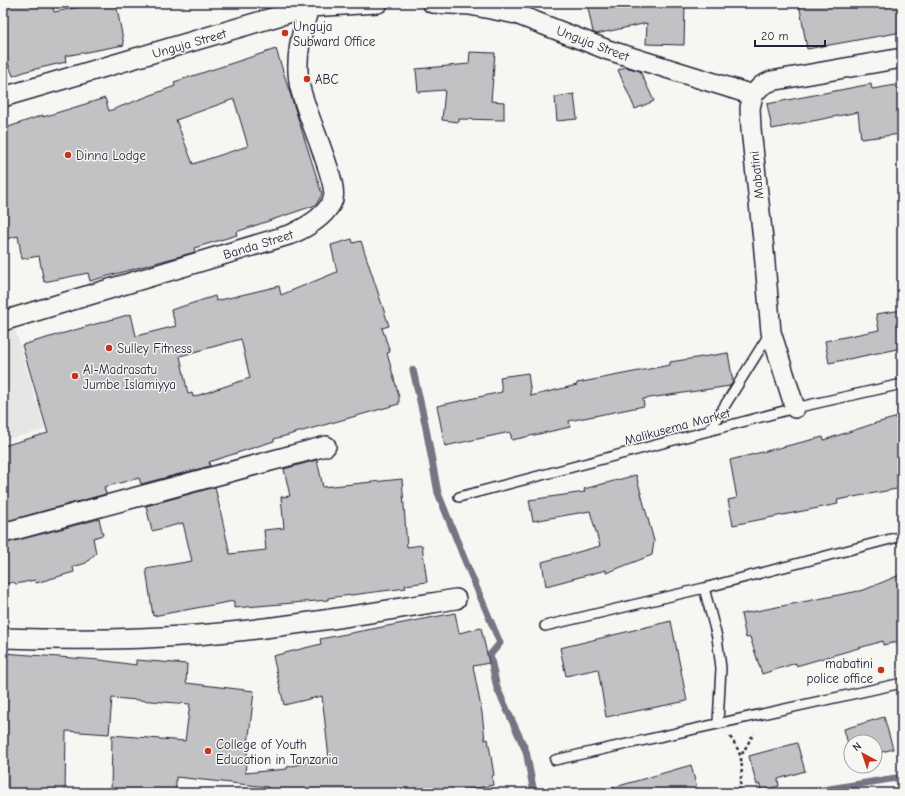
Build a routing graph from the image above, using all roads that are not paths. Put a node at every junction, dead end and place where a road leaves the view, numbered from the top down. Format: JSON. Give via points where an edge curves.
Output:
{"nodes":[{"id":1,"x":378,"y":3,"type":"edge"},
{"id":2,"x":432,"y":3,"type":"edge"},
{"id":3,"x":309,"y":7,"type":"junction"},
{"id":4,"x":902,"y":58,"type":"edge"},
{"id":5,"x":753,"y":96,"type":"junction"},
{"id":6,"x":3,"y":97,"type":"edge"},
{"id":7,"x":3,"y":320,"type":"edge"},
{"id":8,"x":771,"y":332,"type":"junction"},
{"id":9,"x":902,"y":384,"type":"edge"},
{"id":10,"x":795,"y":408,"type":"junction"},
{"id":11,"x":709,"y":431,"type":"junction"},
{"id":12,"x":326,"y":446,"type":"dead end"},
{"id":13,"x":459,"y":497,"type":"dead end"},
{"id":14,"x":3,"y":533,"type":"edge"},
{"id":15,"x":902,"y":536,"type":"edge"},
{"id":16,"x":704,"y":588,"type":"junction"},
{"id":17,"x":456,"y":600,"type":"dead end"},
{"id":18,"x":545,"y":626,"type":"dead end"},
{"id":19,"x":3,"y":638,"type":"edge"},
{"id":20,"x":902,"y":683,"type":"edge"},
{"id":21,"x":718,"y":722,"type":"junction"},
{"id":22,"x":554,"y":760,"type":"dead end"}],
"edges":[{"from":1,"to":3,"type":"street","name":"Unguja Street"},
{"from":2,"to":5,"type":"street","name":"Unguja Street","via":[[470,5],[516,14],[608,50]]},
{"from":3,"to":6,"type":"street","name":"Unguja Street"},
{"from":3,"to":7,"type":"street","name":"Banda Street","via":[[297,60],[299,84],[332,181],[333,198],[324,212],[310,225],[292,234]]},
{"from":4,"to":5,"type":"street","via":[[771,82],[761,86]]},
{"from":5,"to":8,"type":"street","name":"Mabatini","via":[[750,108],[751,129]]},
{"from":8,"to":10,"type":"street","name":"Mabatini"},
{"from":8,"to":11,"type":"lane"},
{"from":9,"to":10,"type":"lane","name":"Malikusema Market"},
{"from":10,"to":11,"type":"lane","name":"Malikusema Market"},
{"from":11,"to":13,"type":"lane","name":"Malikusema Market"},
{"from":12,"to":14,"type":"street"},
{"from":15,"to":16,"type":"lane"},
{"from":16,"to":18,"type":"lane"},
{"from":16,"to":21,"type":"lane","via":[[721,668]]},
{"from":17,"to":19,"type":"street","via":[[328,620],[197,635],[76,640]]},
{"from":20,"to":21,"type":"lane"},
{"from":21,"to":22,"type":"lane"}]}
